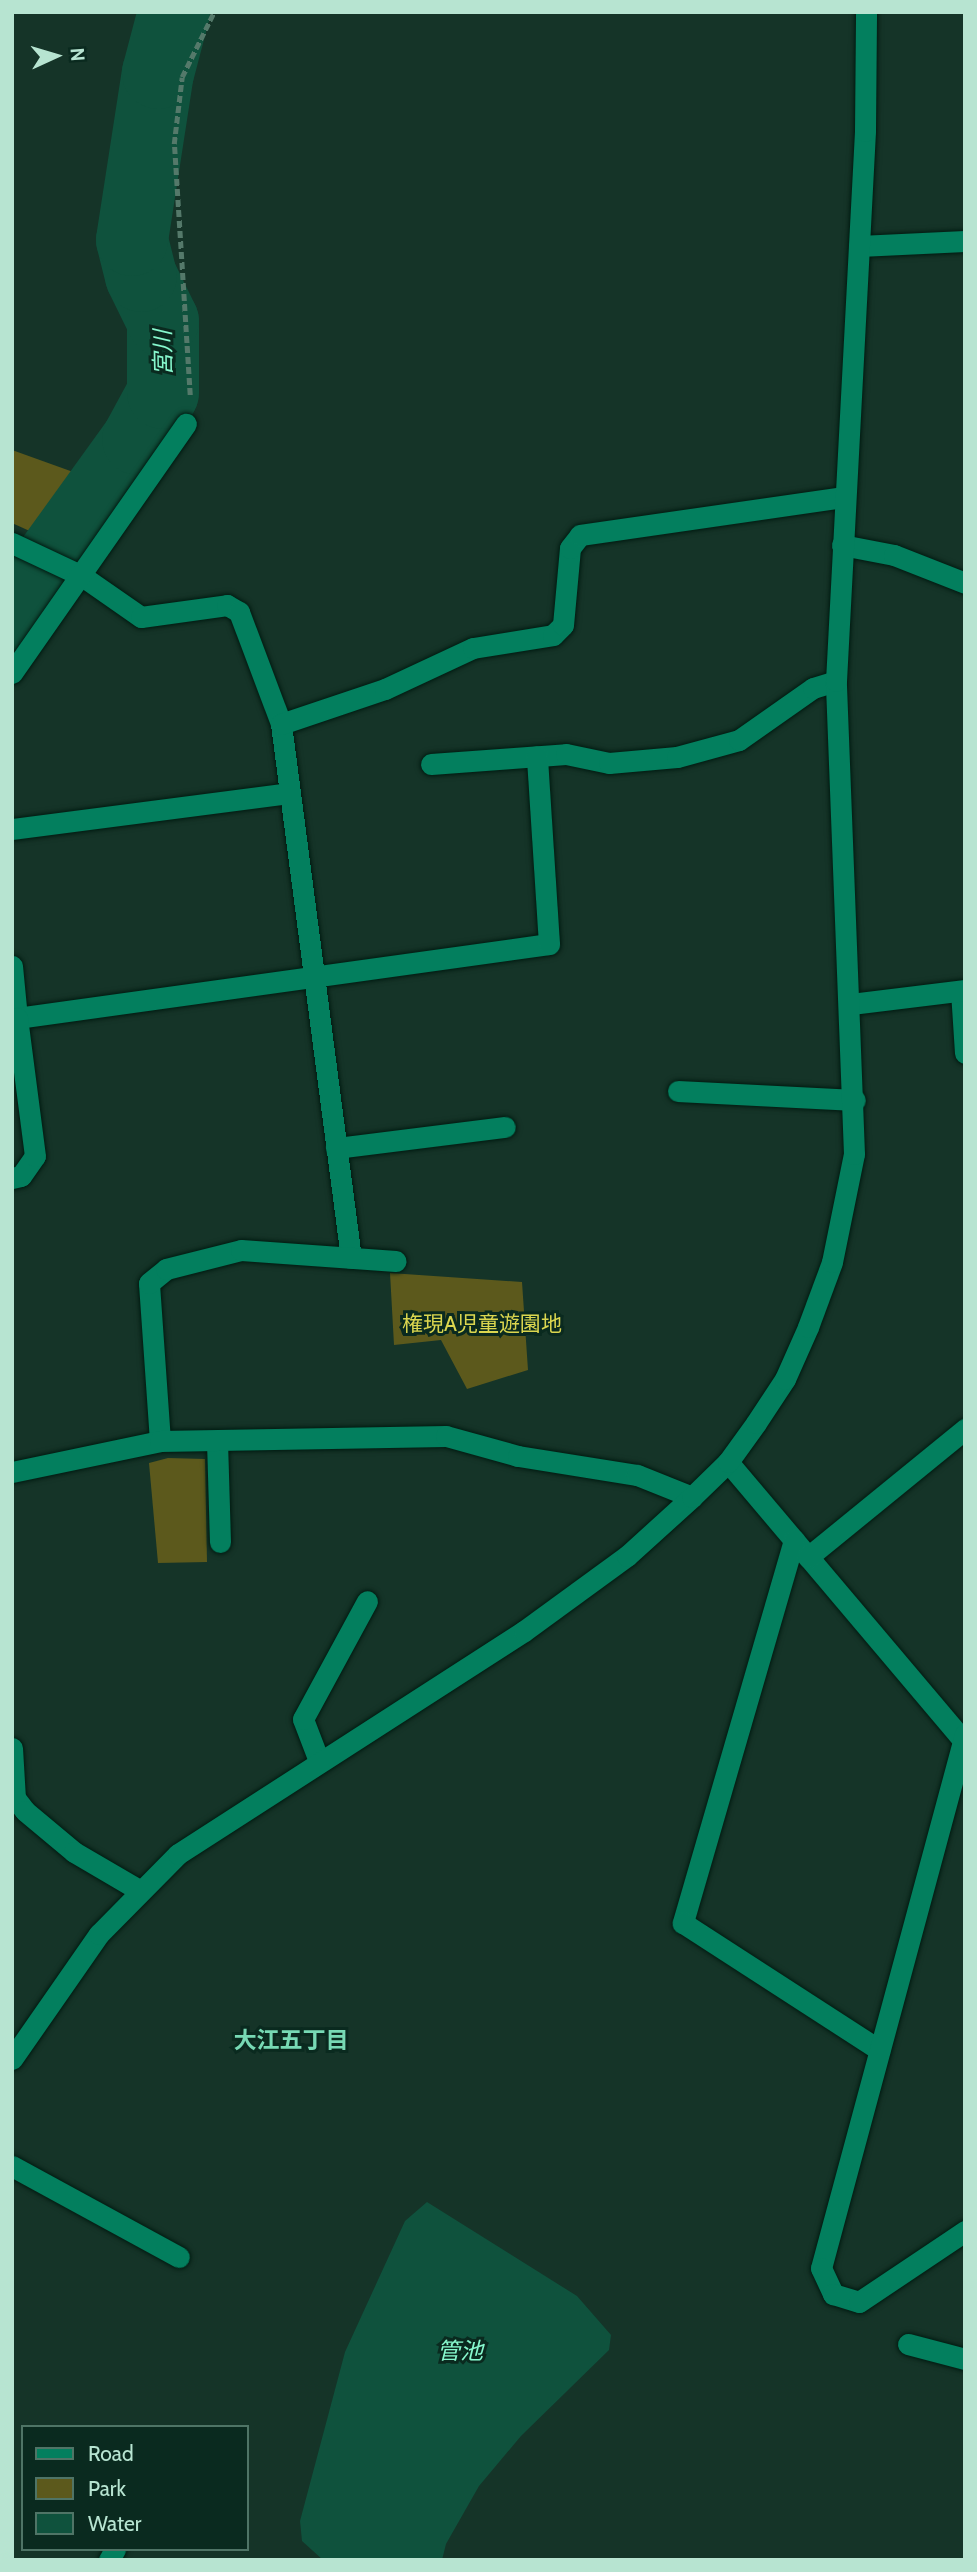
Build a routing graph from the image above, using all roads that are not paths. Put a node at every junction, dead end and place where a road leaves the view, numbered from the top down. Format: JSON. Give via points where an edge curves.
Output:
{"nodes":[{"id":1,"x":866,"y":12,"type":"edge"},
{"id":2,"x":965,"y":241,"type":"edge"},
{"id":3,"x":859,"y":246,"type":"junction"},
{"id":4,"x":186,"y":424,"type":"road end"},
{"id":5,"x":844,"y":497,"type":"junction"},
{"id":6,"x":12,"y":543,"type":"edge"},
{"id":7,"x":842,"y":545,"type":"junction"},
{"id":8,"x":82,"y":576,"type":"junction"},
{"id":9,"x":965,"y":583,"type":"edge"},
{"id":10,"x":12,"y":673,"type":"edge"},
{"id":11,"x":836,"y":681,"type":"junction"},
{"id":12,"x":281,"y":724,"type":"junction"},
{"id":13,"x":537,"y":756,"type":"junction"},
{"id":14,"x":431,"y":764,"type":"dead end"},
{"id":15,"x":290,"y":793,"type":"junction"},
{"id":16,"x":12,"y":829,"type":"edge"},
{"id":17,"x":12,"y":966,"type":"edge"},
{"id":18,"x":313,"y":980,"type":"junction"},
{"id":19,"x":963,"y":991,"type":"edge"},
{"id":20,"x":851,"y":1004,"type":"junction"},
{"id":21,"x":17,"y":1018,"type":"junction"},
{"id":22,"x":965,"y":1053,"type":"edge"},
{"id":23,"x":678,"y":1091,"type":"dead end"},
{"id":24,"x":855,"y":1101,"type":"junction"},
{"id":25,"x":505,"y":1126,"type":"dead end"},
{"id":26,"x":336,"y":1148,"type":"junction"},
{"id":27,"x":12,"y":1178,"type":"edge"},
{"id":28,"x":351,"y":1258,"type":"junction"},
{"id":29,"x":396,"y":1261,"type":"dead end"},
{"id":30,"x":965,"y":1429,"type":"edge"},
{"id":31,"x":160,"y":1441,"type":"junction"},
{"id":32,"x":217,"y":1441,"type":"junction"},
{"id":33,"x":728,"y":1462,"type":"junction"},
{"id":34,"x":12,"y":1472,"type":"edge"},
{"id":35,"x":692,"y":1497,"type":"junction"},
{"id":36,"x":794,"y":1540,"type":"junction"},
{"id":37,"x":220,"y":1542,"type":"dead end"},
{"id":38,"x":808,"y":1557,"type":"junction"},
{"id":39,"x":367,"y":1601,"type":"dead end"},
{"id":40,"x":963,"y":1736,"type":"edge"},
{"id":41,"x":12,"y":1748,"type":"edge"},
{"id":42,"x":319,"y":1761,"type":"junction"},
{"id":43,"x":139,"y":1890,"type":"junction"},
{"id":44,"x":879,"y":2050,"type":"junction"},
{"id":45,"x":12,"y":2059,"type":"edge"},
{"id":46,"x":12,"y":2166,"type":"edge"},
{"id":47,"x":965,"y":2231,"type":"edge"},
{"id":48,"x":179,"y":2257,"type":"dead end"},
{"id":49,"x":908,"y":2344,"type":"dead end"},
{"id":50,"x":965,"y":2358,"type":"edge"}],
"edges":[{"from":1,"to":3,"type":"street"},
{"from":2,"to":3,"type":"street"},
{"from":3,"to":5,"type":"street"},
{"from":4,"to":8,"type":"street"},
{"from":5,"to":7,"type":"street"},
{"from":5,"to":12,"type":"street","via":[[580,535],[570,548],[563,625],[553,635],[473,648],[385,689]]},
{"from":6,"to":8,"type":"street"},
{"from":7,"to":9,"type":"street","via":[[894,555]]},
{"from":7,"to":11,"type":"street"},
{"from":8,"to":10,"type":"street"},
{"from":8,"to":12,"type":"street","via":[[141,617],[227,605],[239,612]]},
{"from":11,"to":13,"type":"street","via":[[813,688],[739,740],[677,757],[609,762],[566,754]]},
{"from":11,"to":20,"type":"street"},
{"from":12,"to":15,"type":"street"},
{"from":13,"to":14,"type":"street"},
{"from":13,"to":18,"type":"street","via":[[549,944]]},
{"from":15,"to":16,"type":"street"},
{"from":15,"to":18,"type":"street"},
{"from":17,"to":21,"type":"street"},
{"from":18,"to":21,"type":"street"},
{"from":18,"to":26,"type":"street"},
{"from":19,"to":20,"type":"street"},
{"from":19,"to":22,"type":"street"},
{"from":20,"to":24,"type":"street"},
{"from":21,"to":27,"type":"street","via":[[35,1156],[21,1176]]},
{"from":23,"to":24,"type":"street"},
{"from":24,"to":33,"type":"street","via":[[855,1153],[832,1262],[785,1379]]},
{"from":25,"to":26,"type":"street"},
{"from":26,"to":28,"type":"street"},
{"from":28,"to":29,"type":"street"},
{"from":28,"to":31,"type":"street","via":[[241,1251],[166,1269],[149,1283]]},
{"from":30,"to":38,"type":"street"},
{"from":31,"to":32,"type":"street"},
{"from":31,"to":34,"type":"street"},
{"from":32,"to":35,"type":"street","via":[[446,1436],[518,1456],[637,1475]]},
{"from":32,"to":37,"type":"street"},
{"from":33,"to":35,"type":"street"},
{"from":33,"to":36,"type":"street"},
{"from":35,"to":42,"type":"street","via":[[627,1556],[524,1631]]},
{"from":36,"to":38,"type":"street"},
{"from":36,"to":44,"type":"street","via":[[683,1923]]},
{"from":38,"to":40,"type":"street"},
{"from":39,"to":42,"type":"street","via":[[303,1719]]},
{"from":40,"to":44,"type":"street"},
{"from":41,"to":43,"type":"street","via":[[15,1798],[25,1811],[74,1852]]},
{"from":42,"to":43,"type":"street","via":[[178,1854]]},
{"from":43,"to":45,"type":"street","via":[[99,1934]]},
{"from":44,"to":47,"type":"street","via":[[821,2268],[833,2294],[859,2302]]},
{"from":46,"to":48,"type":"street"},
{"from":49,"to":50,"type":"street"}]}
